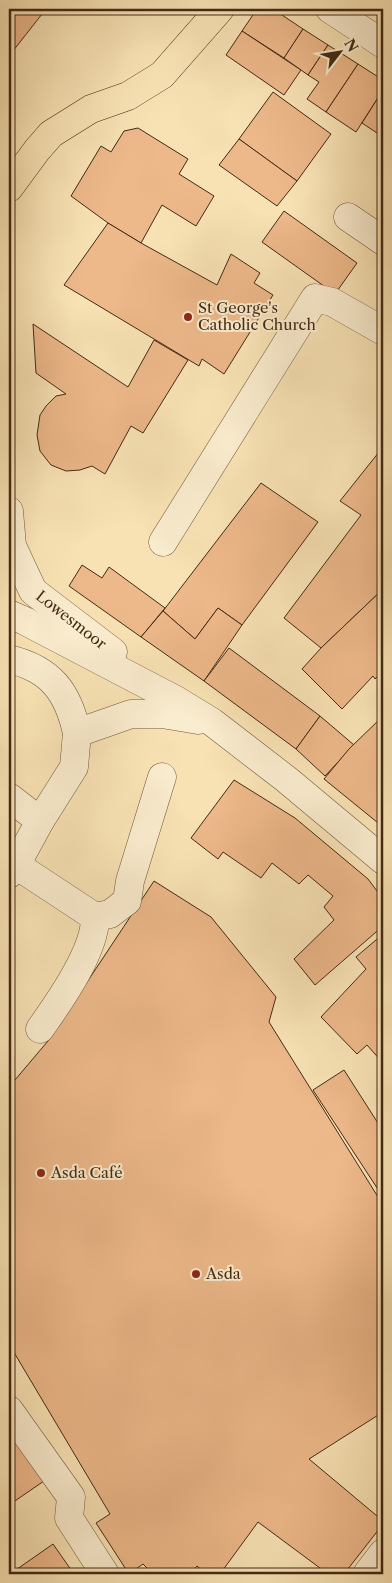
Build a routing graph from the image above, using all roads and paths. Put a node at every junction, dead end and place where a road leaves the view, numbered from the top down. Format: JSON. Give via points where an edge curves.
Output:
{"nodes":[{"id":1,"x":220,"y":9,"type":"edge"},
{"id":2,"x":330,"y":9,"type":"edge"},
{"id":3,"x":383,"y":44,"type":"edge"},
{"id":4,"x":9,"y":188,"type":"edge"},
{"id":5,"x":348,"y":217,"type":"dead end"},
{"id":6,"x":383,"y":241,"type":"edge"},
{"id":7,"x":383,"y":330,"type":"edge"},
{"id":8,"x":9,"y":511,"type":"edge"},
{"id":9,"x":163,"y":542,"type":"dead end"},
{"id":10,"x":9,"y":614,"type":"edge"},
{"id":11,"x":9,"y":660,"type":"edge"},
{"id":12,"x":176,"y":700,"type":"junction"},
{"id":13,"x":212,"y":722,"type":"junction"},
{"id":14,"x":77,"y":733,"type":"junction"},
{"id":15,"x":162,"y":777,"type":"dead end"},
{"id":16,"x":9,"y":797,"type":"edge"},
{"id":17,"x":40,"y":821,"type":"junction"},
{"id":18,"x":383,"y":860,"type":"edge"},
{"id":19,"x":12,"y":870,"type":"edge"},
{"id":20,"x":95,"y":917,"type":"junction"},
{"id":21,"x":40,"y":1029,"type":"dead end"},
{"id":22,"x":9,"y":1410,"type":"edge"},
{"id":23,"x":383,"y":1553,"type":"edge"},
{"id":24,"x":105,"y":1574,"type":"edge"},
{"id":25,"x":367,"y":1574,"type":"edge"}],
"edges":[{"from":1,"to":4,"type":"main road","via":[[162,75],[128,96],[91,109],[51,134]]},
{"from":2,"to":3,"type":"street"},
{"from":5,"to":6,"type":"street"},
{"from":7,"to":9,"type":"street","via":[[332,302],[315,298]]},
{"from":8,"to":12,"type":"street","name":"Lowesmoor","via":[[12,546],[33,591]]},
{"from":10,"to":12,"type":"street","name":"Lowesmoor"},
{"from":11,"to":14,"type":"street","via":[[25,663],[55,683],[73,712]]},
{"from":12,"to":13,"type":"street","name":"Lowesmoor"},
{"from":13,"to":14,"type":"street","via":[[162,714],[131,714]]},
{"from":13,"to":18,"type":"street","name":"Lowesmoor"},
{"from":14,"to":17,"type":"street","via":[[74,767]]},
{"from":15,"to":20,"type":"street","via":[[130,881],[127,901],[110,914]]},
{"from":16,"to":17,"type":"street"},
{"from":17,"to":19,"type":"street"},
{"from":19,"to":20,"type":"street"},
{"from":20,"to":21,"type":"street","via":[[84,960]]},
{"from":22,"to":24,"type":"street","via":[[71,1497],[69,1518]]},
{"from":23,"to":25,"type":"street"}]}
